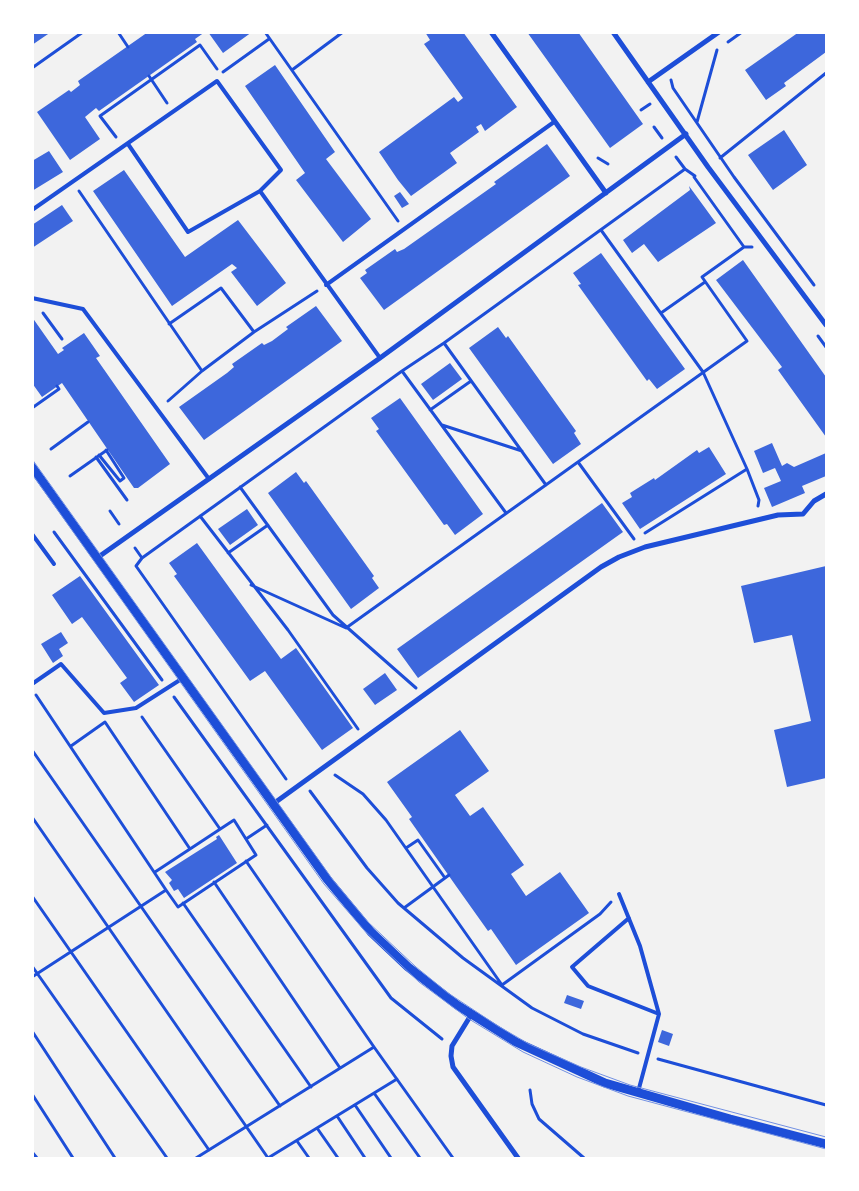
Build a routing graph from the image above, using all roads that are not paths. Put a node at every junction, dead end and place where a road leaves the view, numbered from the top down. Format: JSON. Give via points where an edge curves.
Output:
{"nodes":[{"id":1,"x":491,"y":32,"type":"edge"},
{"id":2,"x":613,"y":32,"type":"edge"},
{"id":3,"x":719,"y":32,"type":"edge"},
{"id":4,"x":648,"y":82,"type":"junction"},
{"id":5,"x":554,"y":122,"type":"junction"},
{"id":6,"x":686,"y":134,"type":"junction"},
{"id":7,"x":128,"y":144,"type":"junction"},
{"id":8,"x":260,"y":191,"type":"junction"},
{"id":9,"x":606,"y":193,"type":"junction"},
{"id":10,"x":32,"y":210,"type":"edge"},
{"id":11,"x":326,"y":285,"type":"junction"},
{"id":12,"x":32,"y":298,"type":"edge"},
{"id":13,"x":826,"y":325,"type":"edge"},
{"id":14,"x":380,"y":358,"type":"junction"},
{"id":15,"x":32,"y":467,"type":"edge"},
{"id":16,"x":209,"y":479,"type":"junction"},
{"id":17,"x":826,"y":494,"type":"edge"},
{"id":18,"x":32,"y":534,"type":"edge"},
{"id":19,"x":97,"y":558,"type":"junction"},
{"id":20,"x":54,"y":564,"type":"dead end"},
{"id":21,"x":183,"y":678,"type":"junction"},
{"id":22,"x":32,"y":684,"type":"edge"},
{"id":23,"x":272,"y":804,"type":"junction"},
{"id":24,"x":619,"y":894,"type":"road end"},
{"id":25,"x":629,"y":918,"type":"junction"},
{"id":26,"x":472,"y":1014,"type":"junction"},
{"id":27,"x":659,"y":1014,"type":"junction"},
{"id":28,"x":638,"y":1093,"type":"junction"},
{"id":29,"x":826,"y":1144,"type":"edge"},
{"id":30,"x":518,"y":1158,"type":"edge"}],
"edges":[{"from":1,"to":5,"type":"street"},
{"from":2,"to":4,"type":"street"},
{"from":3,"to":4,"type":"street"},
{"from":4,"to":6,"type":"street"},
{"from":5,"to":9,"type":"street"},
{"from":5,"to":11,"type":"lane"},
{"from":6,"to":9,"type":"street"},
{"from":6,"to":13,"type":"street"},
{"from":7,"to":8,"type":"lane","via":[[188,232]]},
{"from":7,"to":8,"type":"lane","via":[[217,81],[281,170]]},
{"from":7,"to":10,"type":"lane"},
{"from":8,"to":11,"type":"lane"},
{"from":9,"to":14,"type":"street"},
{"from":11,"to":14,"type":"lane"},
{"from":12,"to":16,"type":"lane","via":[[82,309]]},
{"from":14,"to":16,"type":"street"},
{"from":15,"to":19,"type":"street"},
{"from":16,"to":19,"type":"street"},
{"from":17,"to":23,"type":"street","via":[[814,500],[803,514],[778,515],[645,547],[601,567]]},
{"from":18,"to":20,"type":"lane"},
{"from":19,"to":21,"type":"street"},
{"from":21,"to":22,"type":"lane","via":[[136,708],[104,713],[62,664]]},
{"from":21,"to":23,"type":"street"},
{"from":23,"to":26,"type":"street","via":[[370,932],[422,979]]},
{"from":24,"to":25,"type":"lane"},
{"from":25,"to":27,"type":"lane"},
{"from":25,"to":27,"type":"lane","via":[[572,967],[588,986]]},
{"from":26,"to":28,"type":"street","via":[[516,1042],[561,1064]]},
{"from":26,"to":30,"type":"street","via":[[452,1046],[453,1067]]},
{"from":27,"to":28,"type":"lane"},
{"from":28,"to":29,"type":"street"}]}
